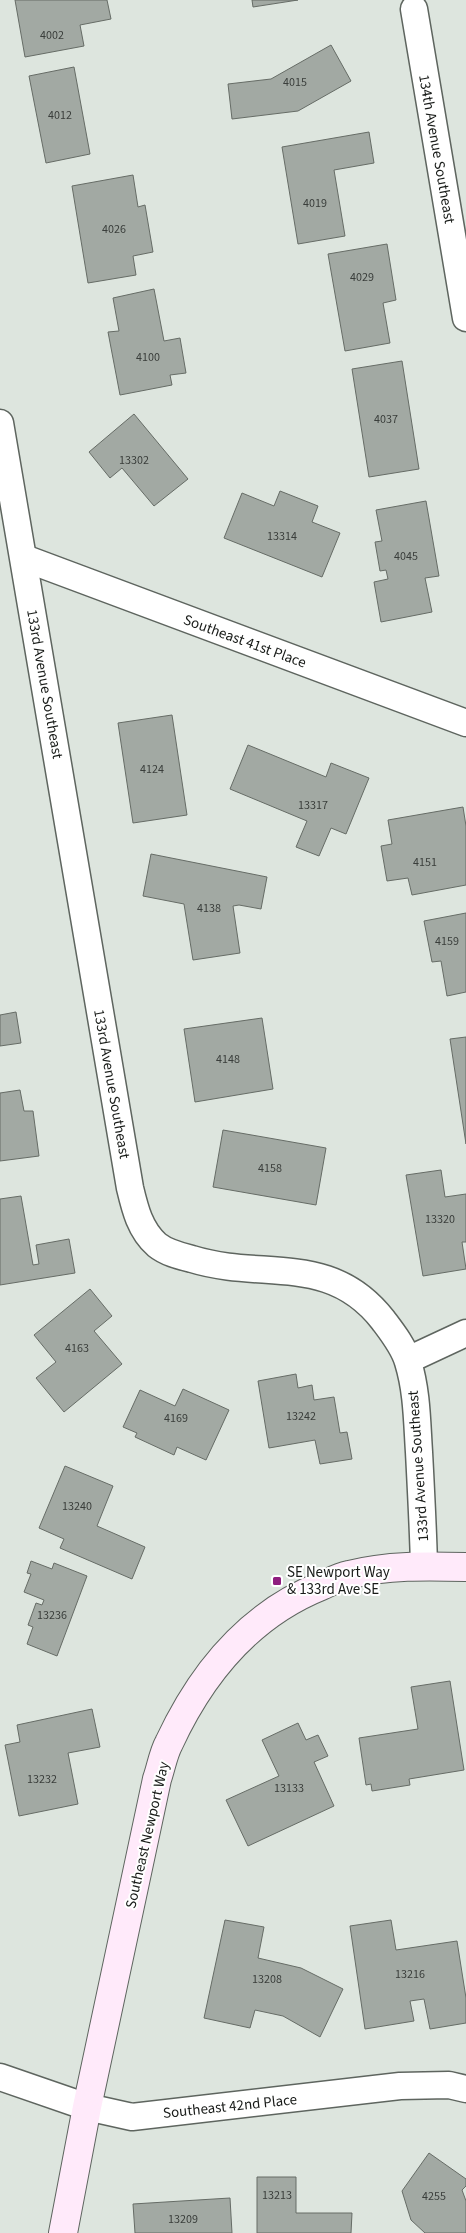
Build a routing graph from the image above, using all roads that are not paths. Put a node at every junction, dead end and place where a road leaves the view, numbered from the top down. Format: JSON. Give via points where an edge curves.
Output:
{"nodes":[{"id":1,"x":414,"y":10,"type":"dead end"},
{"id":2,"x":466,"y":318,"type":"edge"},
{"id":3,"x":0,"y":423,"type":"edge"},
{"id":4,"x":24,"y":558,"type":"junction"},
{"id":5,"x":466,"y":723,"type":"edge"},
{"id":6,"x":466,"y":1333,"type":"edge"},
{"id":7,"x":408,"y":1360,"type":"junction"},
{"id":8,"x":424,"y":1565,"type":"junction"},
{"id":9,"x":466,"y":1567,"type":"edge"},
{"id":10,"x":0,"y":2077,"type":"edge"},
{"id":11,"x":466,"y":2089,"type":"edge"},
{"id":12,"x":87,"y":2107,"type":"junction"},
{"id":13,"x":63,"y":2233,"type":"edge"}],
"edges":[{"from":1,"to":2,"type":"street","name":"134th Avenue Southeast"},
{"from":3,"to":4,"type":"street","name":"133rd Avenue Southeast"},
{"from":4,"to":5,"type":"street","name":"Southeast 41st Place"},
{"from":4,"to":7,"type":"street","name":"133rd Avenue Southeast","via":[[137,1217],[148,1236],[173,1254],[204,1263],[311,1274],[344,1286],[370,1304],[393,1333]]},
{"from":6,"to":7,"type":"street"},
{"from":7,"to":8,"type":"street","name":"133rd Avenue Southeast","via":[[416,1395]]},
{"from":8,"to":9,"type":"main road","name":"Southeast Newport Way"},
{"from":8,"to":12,"type":"main road","name":"Southeast Newport Way","via":[[348,1575],[301,1594],[259,1622],[220,1659],[187,1709],[168,1745],[157,1779]]},
{"from":10,"to":12,"type":"street","name":"Southeast 42nd Place"},
{"from":11,"to":12,"type":"street","name":"Southeast 42nd Place","via":[[449,2085],[400,2086],[132,2117]]},
{"from":12,"to":13,"type":"main road","name":"Southeast Newport Way"}]}
